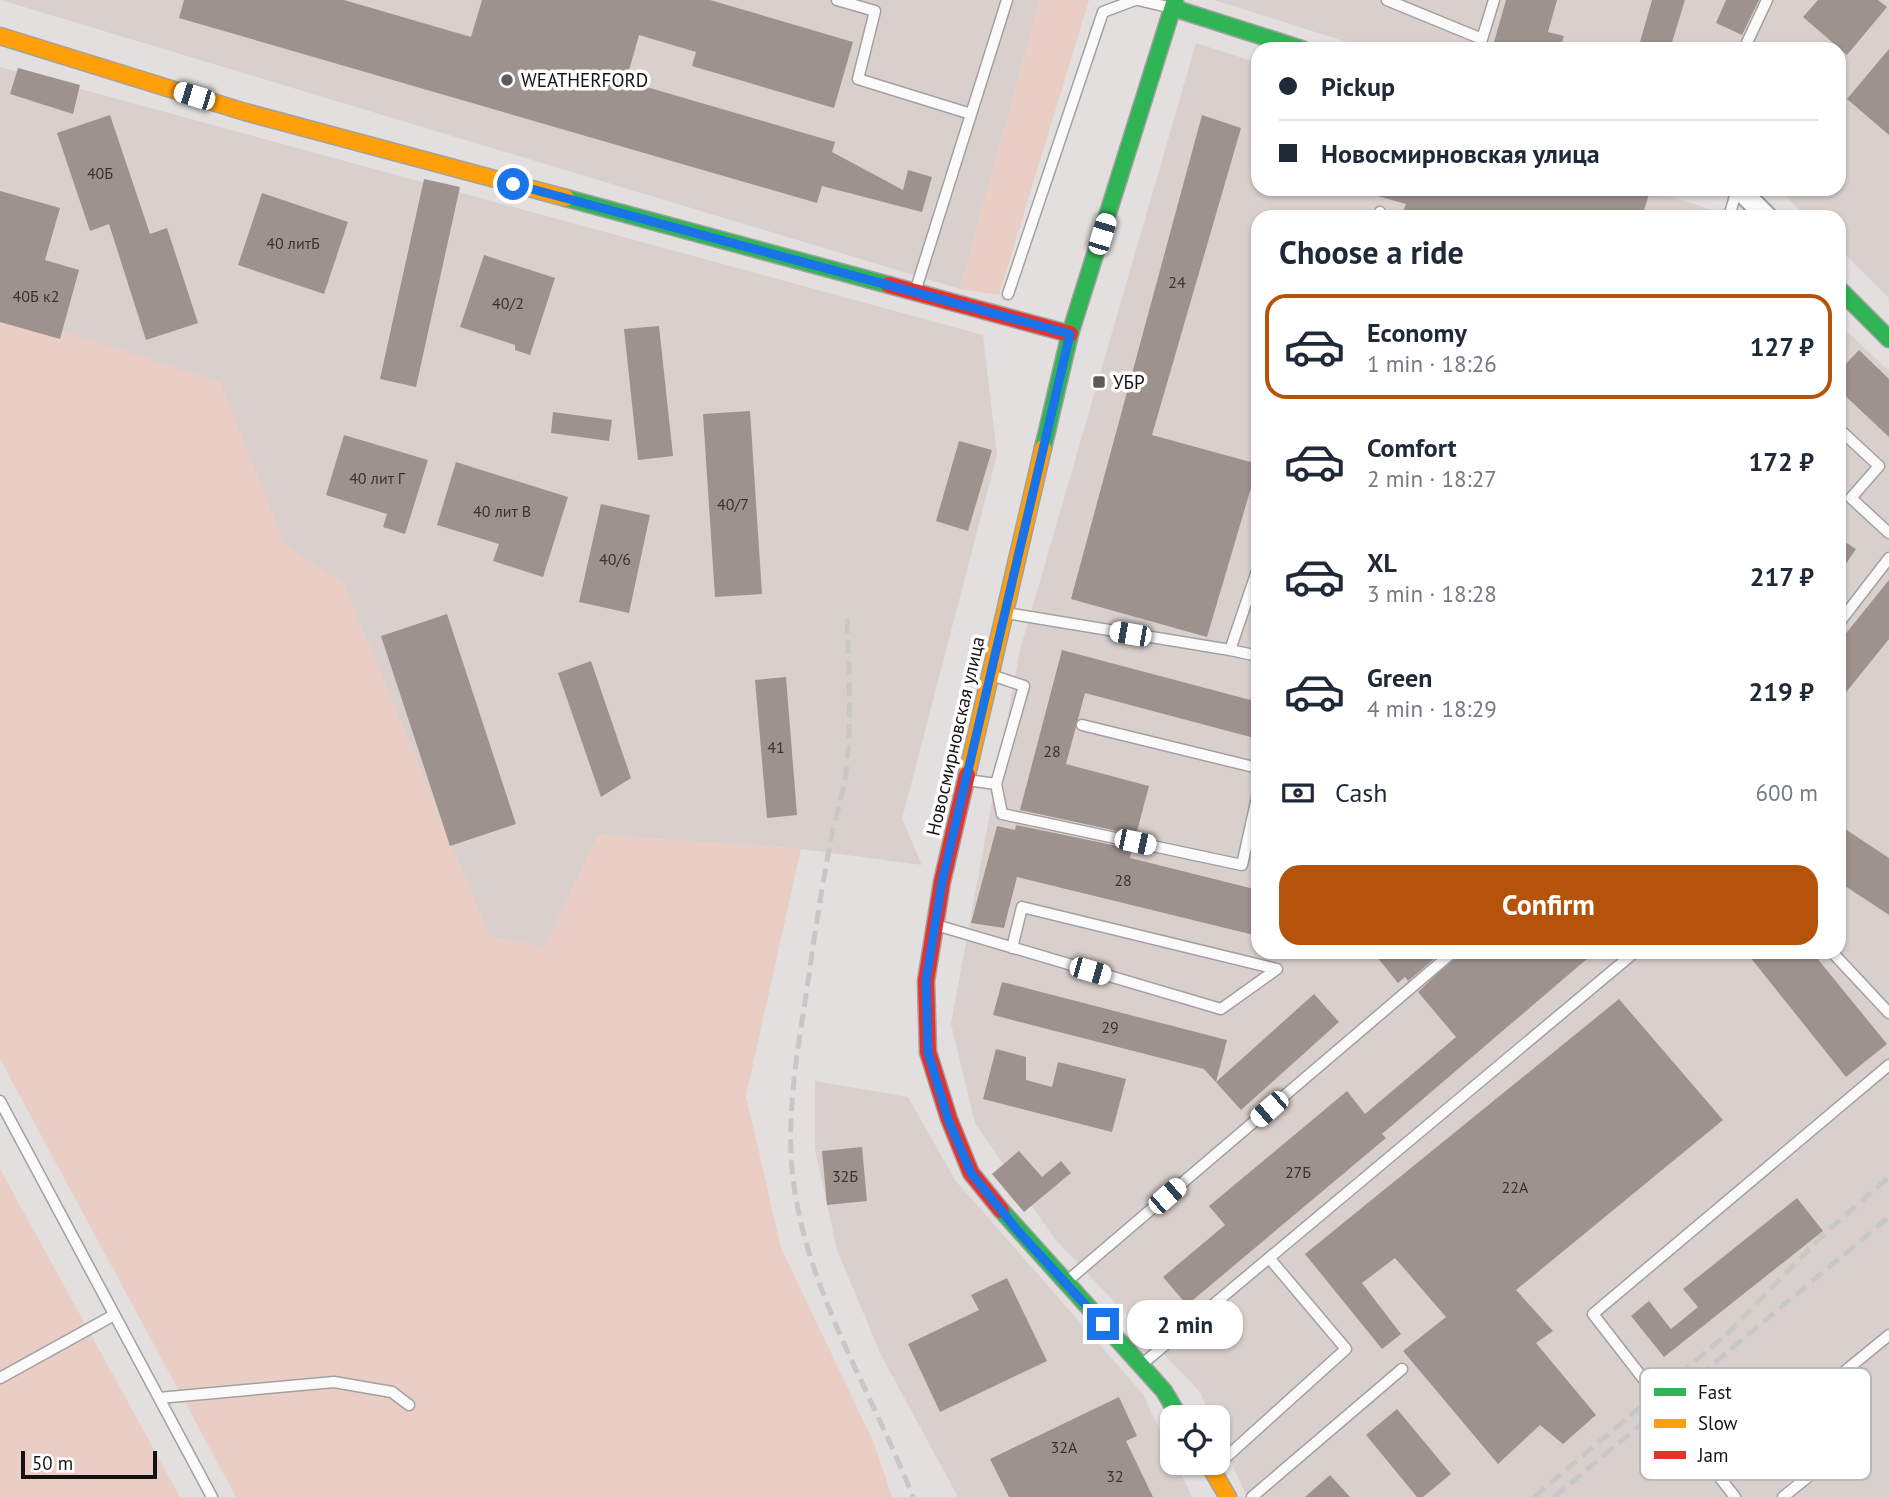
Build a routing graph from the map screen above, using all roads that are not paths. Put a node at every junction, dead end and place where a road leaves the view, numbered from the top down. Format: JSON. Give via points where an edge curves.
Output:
{"nodes":[{"id":1,"x":837,"y":0,"type":"edge"},
{"id":2,"x":1007,"y":0,"type":"edge"},
{"id":3,"x":1137,"y":0,"type":"edge"},
{"id":4,"x":1387,"y":0,"type":"edge"},
{"id":5,"x":1494,"y":0,"type":"edge"},
{"id":6,"x":1768,"y":0,"type":"edge"},
{"id":7,"x":1174,"y":4,"type":"edge"},
{"id":8,"x":1408,"y":4,"type":"edge"},
{"id":9,"x":0,"y":36,"type":"edge"},
{"id":10,"x":1282,"y":42,"type":"edge"},
{"id":11,"x":1477,"y":42,"type":"edge"},
{"id":12,"x":1482,"y":42,"type":"edge"},
{"id":13,"x":1747,"y":42,"type":"edge"},
{"id":14,"x":971,"y":114,"type":"junction"},
{"id":15,"x":1745,"y":196,"type":"edge"},
{"id":16,"x":1760,"y":210,"type":"edge"},
{"id":17,"x":915,"y":292,"type":"junction"},
{"id":18,"x":1008,"y":293,"type":"dead end"},
{"id":19,"x":1846,"y":296,"type":"edge"},
{"id":20,"x":1070,"y":334,"type":"junction"},
{"id":21,"x":1889,"y":339,"type":"edge"},
{"id":22,"x":1846,"y":435,"type":"edge"},
{"id":23,"x":1889,"y":533,"type":"edge"},
{"id":24,"x":1889,"y":558,"type":"edge"},
{"id":25,"x":1251,"y":588,"type":"edge"},
{"id":26,"x":1005,"y":613,"type":"junction"},
{"id":27,"x":1846,"y":614,"type":"edge"},
{"id":28,"x":1230,"y":650,"type":"junction"},
{"id":29,"x":1251,"y":654,"type":"edge"},
{"id":30,"x":990,"y":675,"type":"junction"},
{"id":31,"x":1082,"y":725,"type":"dead end"},
{"id":32,"x":1251,"y":766,"type":"edge"},
{"id":33,"x":966,"y":780,"type":"junction"},
{"id":34,"x":996,"y":784,"type":"junction"},
{"id":35,"x":1251,"y":824,"type":"edge"},
{"id":36,"x":935,"y":925,"type":"junction"},
{"id":37,"x":1012,"y":948,"type":"junction"},
{"id":38,"x":1445,"y":959,"type":"edge"},
{"id":39,"x":1627,"y":959,"type":"edge"},
{"id":40,"x":1839,"y":959,"type":"edge"},
{"id":41,"x":1889,"y":1013,"type":"edge"},
{"id":42,"x":1889,"y":1065,"type":"edge"},
{"id":43,"x":0,"y":1101,"type":"edge"},
{"id":44,"x":1270,"y":1259,"type":"junction"},
{"id":45,"x":1065,"y":1283,"type":"junction"},
{"id":46,"x":114,"y":1315,"type":"junction"},
{"id":47,"x":1889,"y":1335,"type":"edge"},
{"id":48,"x":1141,"y":1365,"type":"junction"},
{"id":49,"x":1849,"y":1368,"type":"edge"},
{"id":50,"x":1402,"y":1369,"type":"dead end"},
{"id":51,"x":1640,"y":1375,"type":"edge"},
{"id":52,"x":0,"y":1378,"type":"edge"},
{"id":53,"x":159,"y":1398,"type":"junction"},
{"id":54,"x":409,"y":1405,"type":"dead end"},
{"id":55,"x":1172,"y":1405,"type":"edge"},
{"id":56,"x":1230,"y":1449,"type":"edge"},
{"id":57,"x":1215,"y":1475,"type":"edge"},
{"id":58,"x":1722,"y":1480,"type":"edge"},
{"id":59,"x":1804,"y":1480,"type":"edge"},
{"id":60,"x":212,"y":1497,"type":"edge"},
{"id":61,"x":1228,"y":1497,"type":"edge"},
{"id":62,"x":1252,"y":1497,"type":"edge"},
{"id":63,"x":1735,"y":1497,"type":"edge"},
{"id":64,"x":1783,"y":1497,"type":"edge"}],
"edges":[{"from":1,"to":14,"type":"lane","via":[[875,11],[858,79]]},
{"from":2,"to":14,"type":"lane"},
{"from":3,"to":7,"type":"lane"},
{"from":3,"to":18,"type":"lane","via":[[1103,12]]},
{"from":4,"to":8,"type":"lane"},
{"from":5,"to":12,"type":"lane"},
{"from":6,"to":13,"type":"lane"},
{"from":7,"to":10,"type":"street"},
{"from":7,"to":20,"type":"street","name":"Новосмирновская улица"},
{"from":8,"to":11,"type":"lane"},
{"from":9,"to":17,"type":"street","via":[[245,112]]},
{"from":14,"to":17,"type":"lane"},
{"from":15,"to":16,"type":"street"},
{"from":17,"to":20,"type":"street"},
{"from":19,"to":21,"type":"street"},
{"from":20,"to":26,"type":"street","name":"Новосмирновская улица"},
{"from":22,"to":23,"type":"lane","via":[[1879,466],[1851,498]]},
{"from":24,"to":27,"type":"lane"},
{"from":25,"to":28,"type":"lane"},
{"from":26,"to":28,"type":"lane"},
{"from":26,"to":30,"type":"street","name":"Новосмирновская улица"},
{"from":28,"to":29,"type":"lane"},
{"from":30,"to":33,"type":"street","name":"Новосмирновская улица"},
{"from":30,"to":34,"type":"lane","via":[[1024,686]]},
{"from":31,"to":32,"type":"lane"},
{"from":33,"to":34,"type":"lane"},
{"from":33,"to":36,"type":"street","name":"Новосмирновская улица"},
{"from":34,"to":35,"type":"lane","via":[[1002,814],[1242,865]]},
{"from":36,"to":37,"type":"lane"},
{"from":36,"to":45,"type":"street","name":"Новосмирновская улица","via":[[926,981],[928,1052],[948,1119],[971,1173]]},
{"from":37,"to":37,"type":"lane","via":[[1221,1009],[1277,969],[1022,907]]},
{"from":38,"to":45,"type":"lane"},
{"from":39,"to":44,"type":"lane"},
{"from":40,"to":41,"type":"lane"},
{"from":42,"to":51,"type":"lane","via":[[1593,1314]]},
{"from":43,"to":46,"type":"lane"},
{"from":44,"to":48,"type":"lane"},
{"from":44,"to":56,"type":"lane","via":[[1346,1349]]},
{"from":45,"to":48,"type":"street","name":"Новосмирновская улица"},
{"from":46,"to":52,"type":"lane"},
{"from":46,"to":53,"type":"lane"},
{"from":47,"to":49,"type":"lane"},
{"from":48,"to":55,"type":"street","name":"Новосмирновская улица"},
{"from":50,"to":62,"type":"lane"},
{"from":53,"to":54,"type":"lane","via":[[334,1382],[392,1392]]},
{"from":53,"to":60,"type":"lane"},
{"from":57,"to":61,"type":"street"},
{"from":58,"to":63,"type":"lane"},
{"from":59,"to":64,"type":"lane"}]}
